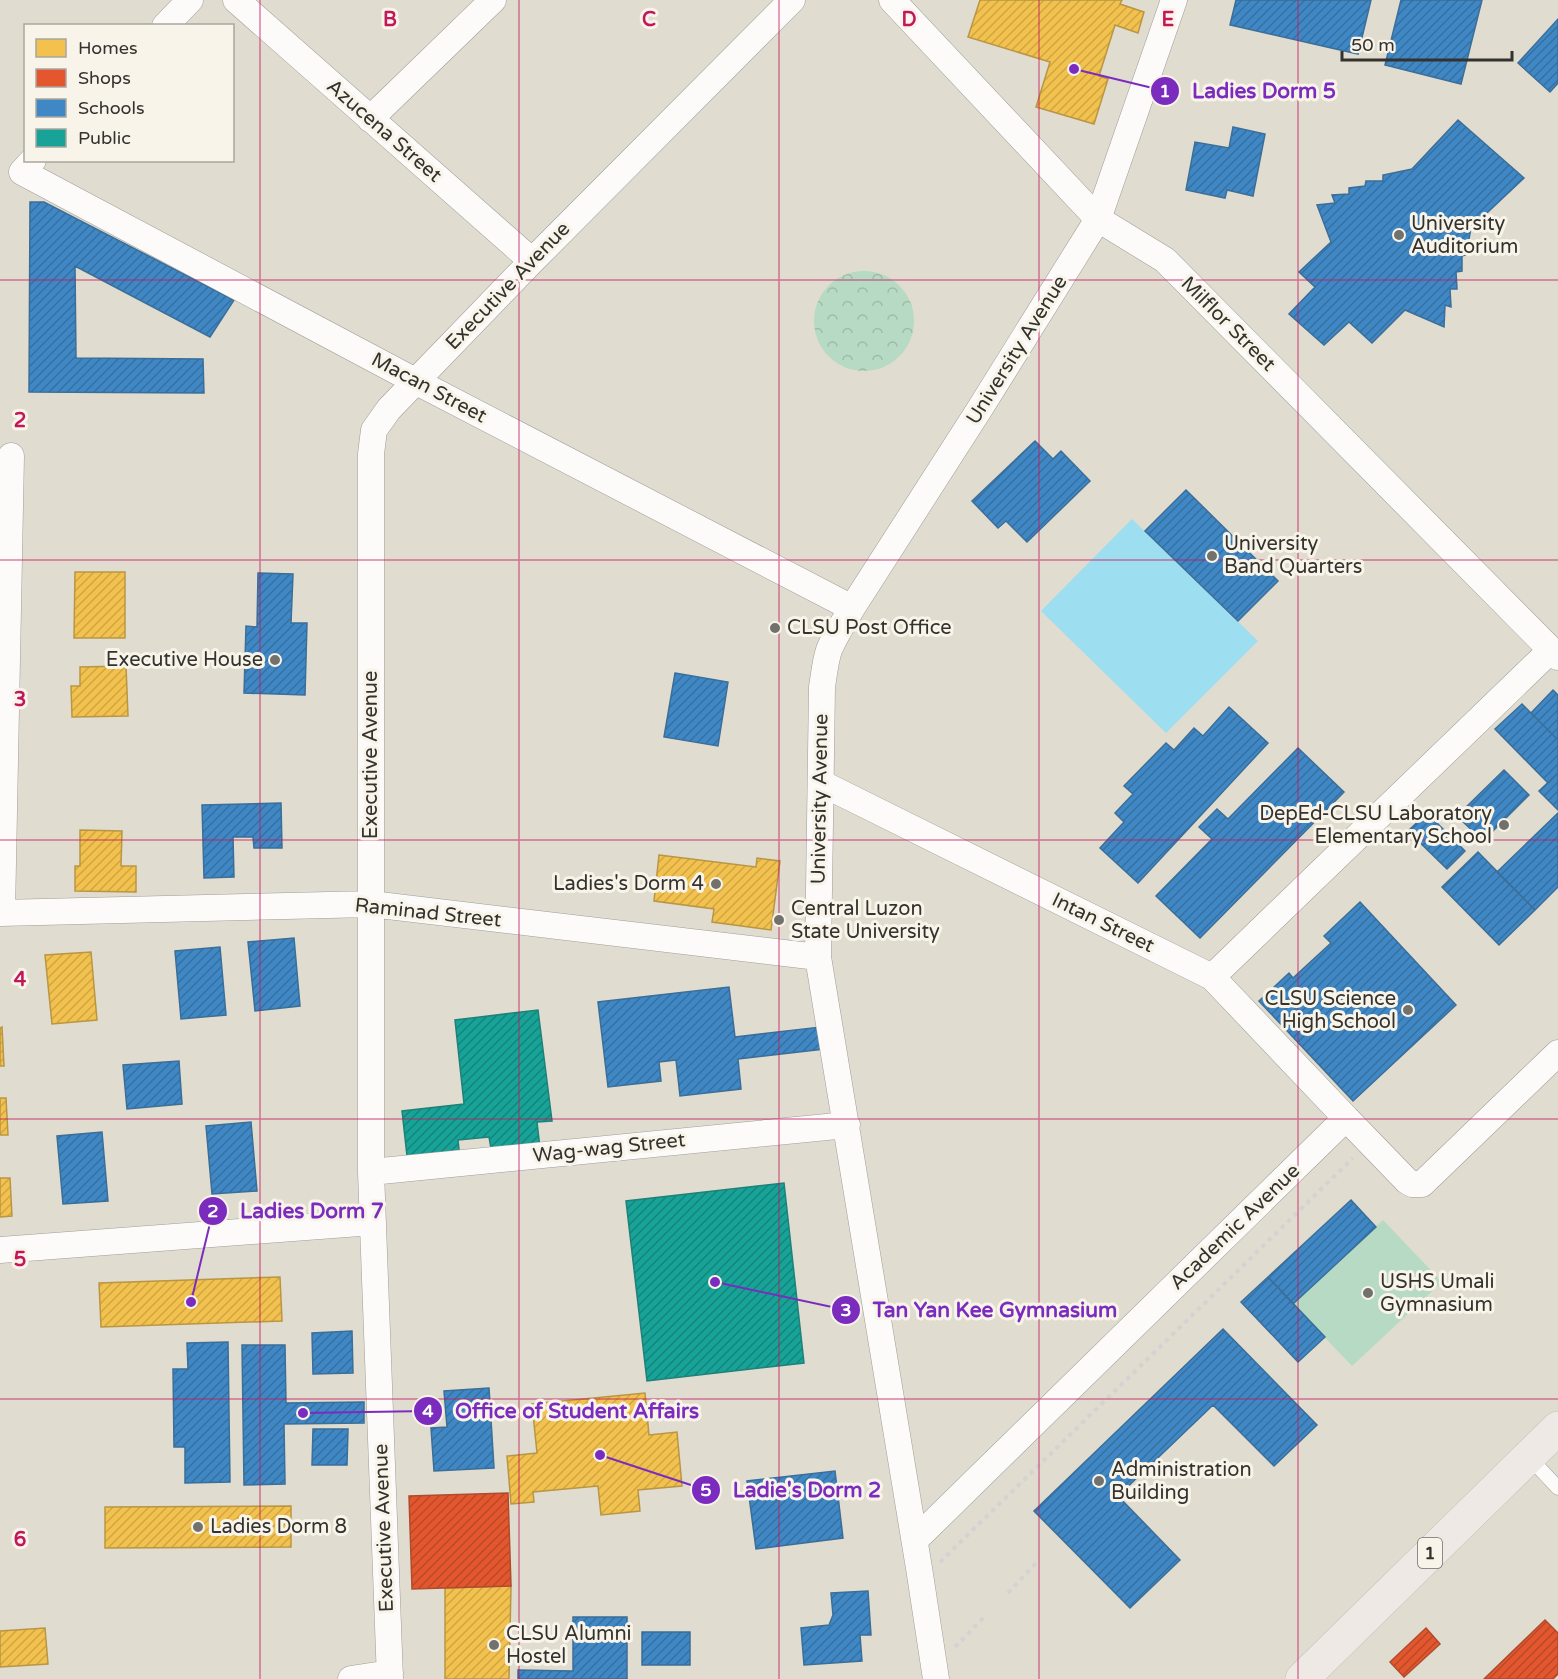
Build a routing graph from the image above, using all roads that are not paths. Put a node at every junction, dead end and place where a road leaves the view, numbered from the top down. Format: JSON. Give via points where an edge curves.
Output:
{"nodes":[{"id":1,"x":190,"y":0,"type":"edge"},
{"id":2,"x":236,"y":0,"type":"edge"},
{"id":3,"x":494,"y":0,"type":"edge"},
{"id":4,"x":792,"y":0,"type":"edge"},
{"id":5,"x":892,"y":0,"type":"edge"},
{"id":6,"x":1174,"y":0,"type":"edge"},
{"id":7,"x":167,"y":24,"type":"edge"},
{"id":8,"x":370,"y":119,"type":"junction"},
{"id":9,"x":31,"y":162,"type":"edge"},
{"id":10,"x":1098,"y":219,"type":"junction"},
{"id":11,"x":532,"y":261,"type":"junction"},
{"id":12,"x":415,"y":381,"type":"junction"},
{"id":13,"x":11,"y":456,"type":"dead end"},
{"id":14,"x":852,"y":608,"type":"junction"},
{"id":15,"x":1555,"y":654,"type":"edge"},
{"id":16,"x":821,"y":783,"type":"junction"},
{"id":17,"x":371,"y":904,"type":"junction"},
{"id":18,"x":1,"y":913,"type":"edge"},
{"id":19,"x":818,"y":957,"type":"junction"},
{"id":20,"x":1212,"y":977,"type":"junction"},
{"id":21,"x":1558,"y":1053,"type":"edge"},
{"id":22,"x":1346,"y":1118,"type":"junction"},
{"id":23,"x":847,"y":1125,"type":"junction"},
{"id":24,"x":372,"y":1172,"type":"junction"},
{"id":25,"x":373,"y":1222,"type":"junction"},
{"id":26,"x":0,"y":1250,"type":"edge"},
{"id":27,"x":1558,"y":1428,"type":"edge"},
{"id":28,"x":1528,"y":1457,"type":"junction"},
{"id":29,"x":1558,"y":1488,"type":"edge"},
{"id":30,"x":915,"y":1540,"type":"junction"},
{"id":31,"x":390,"y":1676,"type":"edge"},
{"id":32,"x":351,"y":1679,"type":"edge"},
{"id":33,"x":936,"y":1679,"type":"edge"},
{"id":34,"x":1302,"y":1679,"type":"edge"}],
"edges":[{"from":1,"to":7,"type":"street"},
{"from":2,"to":8,"type":"street","name":"Azucena Street"},
{"from":3,"to":8,"type":"street"},
{"from":4,"to":11,"type":"street","name":"Executive Avenue"},
{"from":5,"to":10,"type":"street","name":"Milflor Street"},
{"from":6,"to":10,"type":"street","name":"University Avenue"},
{"from":8,"to":11,"type":"street","name":"Azucena Street"},
{"from":9,"to":12,"type":"street","name":"Macan Street","via":[[22,172]]},
{"from":10,"to":14,"type":"street","name":"University Avenue"},
{"from":10,"to":15,"type":"street","name":"Milflor Street","via":[[1165,261]]},
{"from":11,"to":12,"type":"street","name":"Executive Avenue"},
{"from":12,"to":14,"type":"street","name":"Macan Street"},
{"from":12,"to":17,"type":"street","name":"Executive Avenue","via":[[380,420],[372,441]]},
{"from":13,"to":18,"type":"street"},
{"from":14,"to":16,"type":"street","name":"University Avenue","via":[[835,637],[825,666]]},
{"from":15,"to":20,"type":"street"},
{"from":16,"to":19,"type":"street","name":"University Avenue"},
{"from":16,"to":20,"type":"street","name":"Intan Street"},
{"from":17,"to":18,"type":"street","name":"Raminad Street"},
{"from":17,"to":19,"type":"street","name":"Raminad Street"},
{"from":17,"to":24,"type":"street","name":"Executive Avenue"},
{"from":19,"to":23,"type":"street","name":"University Avenue"},
{"from":20,"to":22,"type":"street","name":"Intan Street"},
{"from":21,"to":22,"type":"street","via":[[1422,1184],[1407,1181]]},
{"from":22,"to":30,"type":"street","name":"Academic Avenue"},
{"from":23,"to":24,"type":"street","name":"Wag-wag Street"},
{"from":23,"to":30,"type":"street","name":"University Avenue"},
{"from":24,"to":25,"type":"street","name":"Executive Avenue"},
{"from":25,"to":26,"type":"street"},
{"from":25,"to":31,"type":"street","name":"Executive Avenue"},
{"from":27,"to":28,"type":"highway","number":"1"},
{"from":28,"to":29,"type":"lane"},
{"from":28,"to":34,"type":"highway","number":"1"},
{"from":30,"to":33,"type":"street","name":"University Avenue"},
{"from":31,"to":32,"type":"street"}]}
